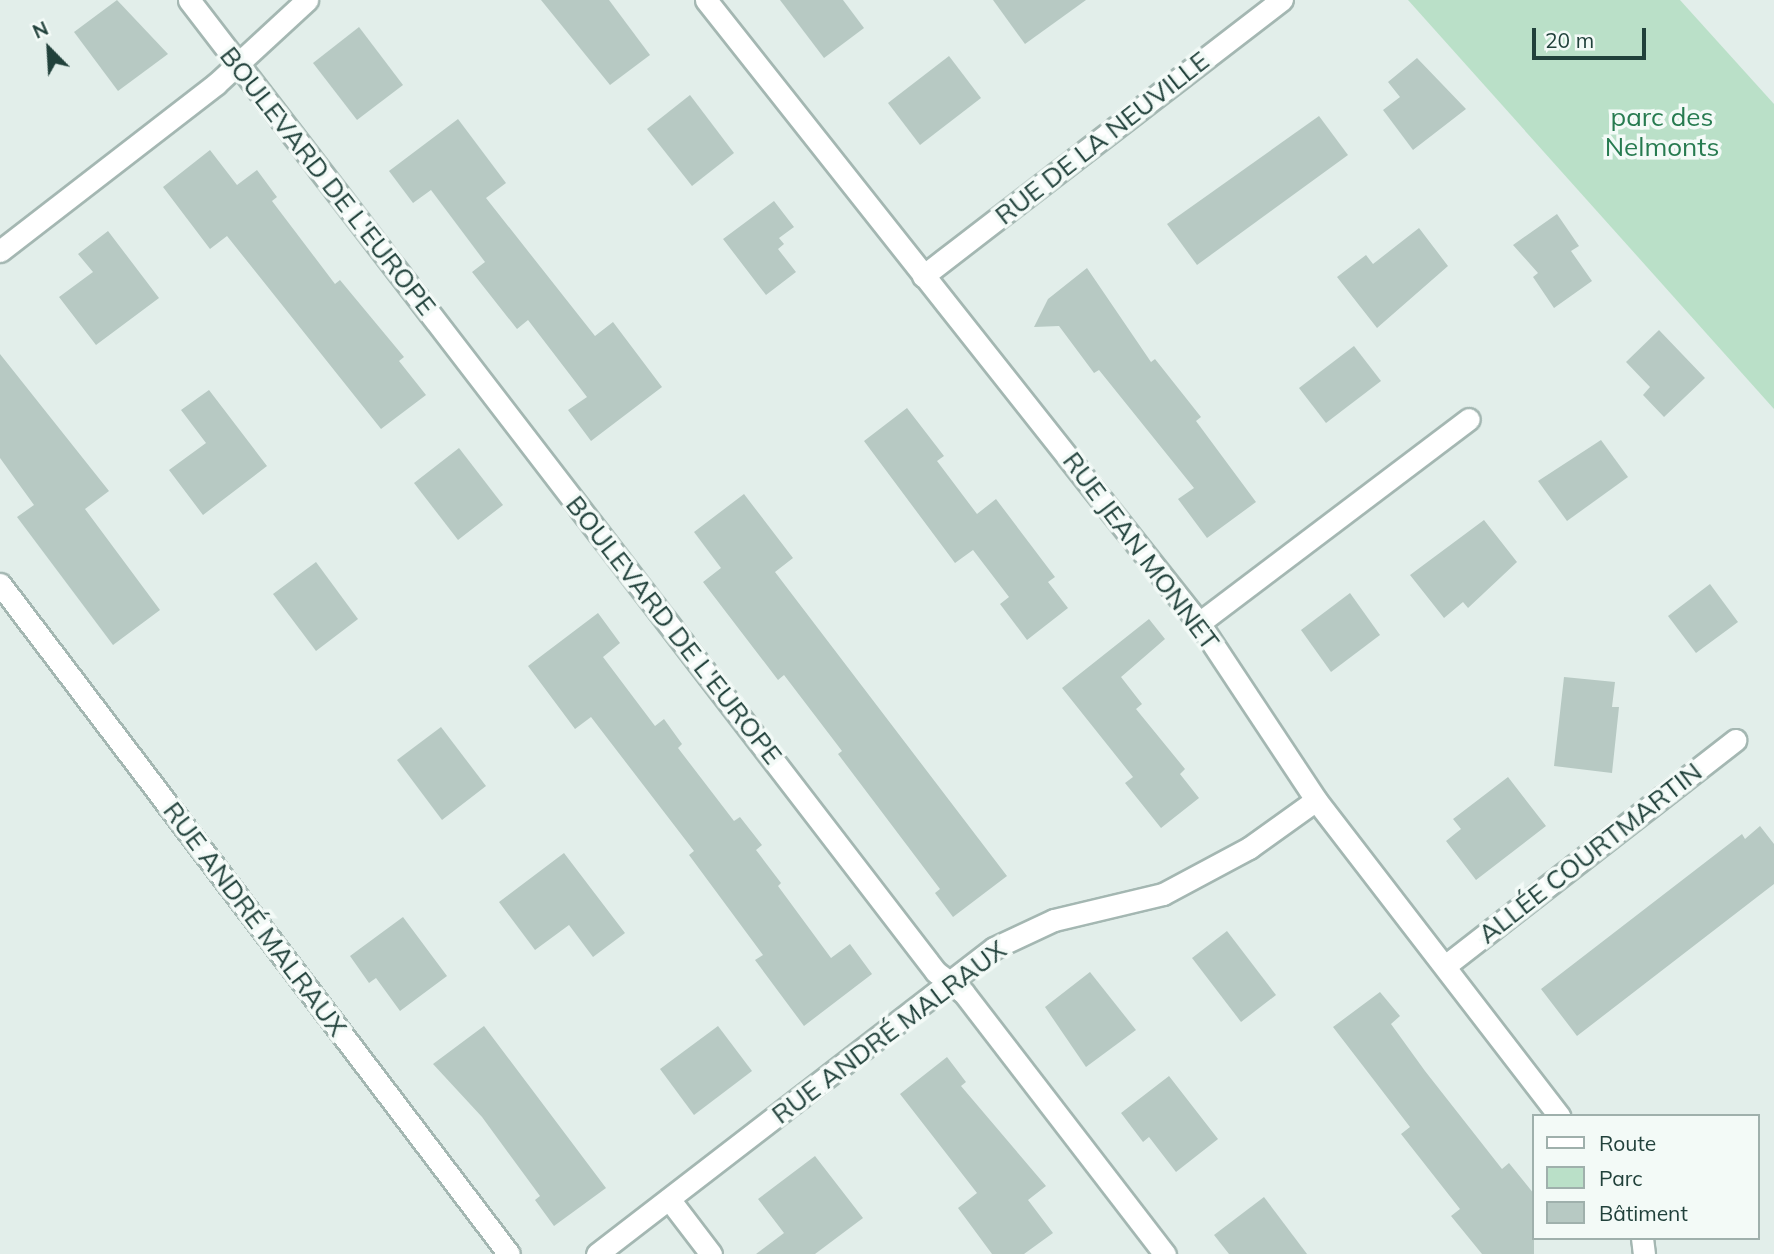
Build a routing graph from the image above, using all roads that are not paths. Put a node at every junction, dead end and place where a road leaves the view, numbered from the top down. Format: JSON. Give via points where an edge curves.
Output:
{"nodes":[{"id":1,"x":189,"y":0,"type":"edge"},
{"id":2,"x":307,"y":0,"type":"edge"},
{"id":3,"x":706,"y":0,"type":"edge"},
{"id":4,"x":1282,"y":0,"type":"edge"},
{"id":5,"x":240,"y":64,"type":"junction"},
{"id":6,"x":0,"y":251,"type":"edge"},
{"id":7,"x":923,"y":276,"type":"junction"},
{"id":8,"x":1469,"y":419,"type":"dead end"},
{"id":9,"x":0,"y":584,"type":"edge"},
{"id":10,"x":1199,"y":624,"type":"junction"},
{"id":11,"x":1735,"y":740,"type":"dead end"},
{"id":12,"x":1317,"y":800,"type":"junction"},
{"id":13,"x":1445,"y":966,"type":"junction"},
{"id":14,"x":950,"y":981,"type":"junction"},
{"id":15,"x":1557,"y":1114,"type":"edge"},
{"id":16,"x":669,"y":1199,"type":"junction"},
{"id":17,"x":509,"y":1254,"type":"edge"},
{"id":18,"x":597,"y":1254,"type":"edge"},
{"id":19,"x":711,"y":1254,"type":"edge"},
{"id":20,"x":1165,"y":1254,"type":"edge"}],
"edges":[{"from":1,"to":5,"type":"street","name":"BOULEVARD DE L'EUROPE"},
{"from":2,"to":5,"type":"street"},
{"from":3,"to":7,"type":"street","name":"RUE JEAN MONNET"},
{"from":4,"to":7,"type":"street","name":"RUE DE LA NEUVILLE"},
{"from":5,"to":6,"type":"street"},
{"from":5,"to":14,"type":"street","name":"BOULEVARD DE L'EUROPE","via":[[936,972]]},
{"from":7,"to":10,"type":"street","name":"RUE JEAN MONNET"},
{"from":8,"to":10,"type":"street"},
{"from":9,"to":17,"type":"street","name":"RUE ANDRÉ MALRAUX"},
{"from":10,"to":12,"type":"street","name":"RUE JEAN MONNET"},
{"from":11,"to":13,"type":"street","name":"ALLÉE COURTMARTIN"},
{"from":12,"to":13,"type":"street","name":"RUE JEAN MONNET"},
{"from":12,"to":14,"type":"street","name":"RUE ANDRÉ MALRAUX","via":[[1250,848],[1191,880],[1153,897],[1032,929]]},
{"from":13,"to":15,"type":"street","name":"RUE JEAN MONNET"},
{"from":14,"to":16,"type":"street","name":"RUE ANDRÉ MALRAUX"},
{"from":14,"to":20,"type":"street","name":"BOULEVARD DE L'EUROPE"},
{"from":16,"to":18,"type":"street","name":"RUE ANDRÉ MALRAUX"},
{"from":16,"to":19,"type":"street"}]}
